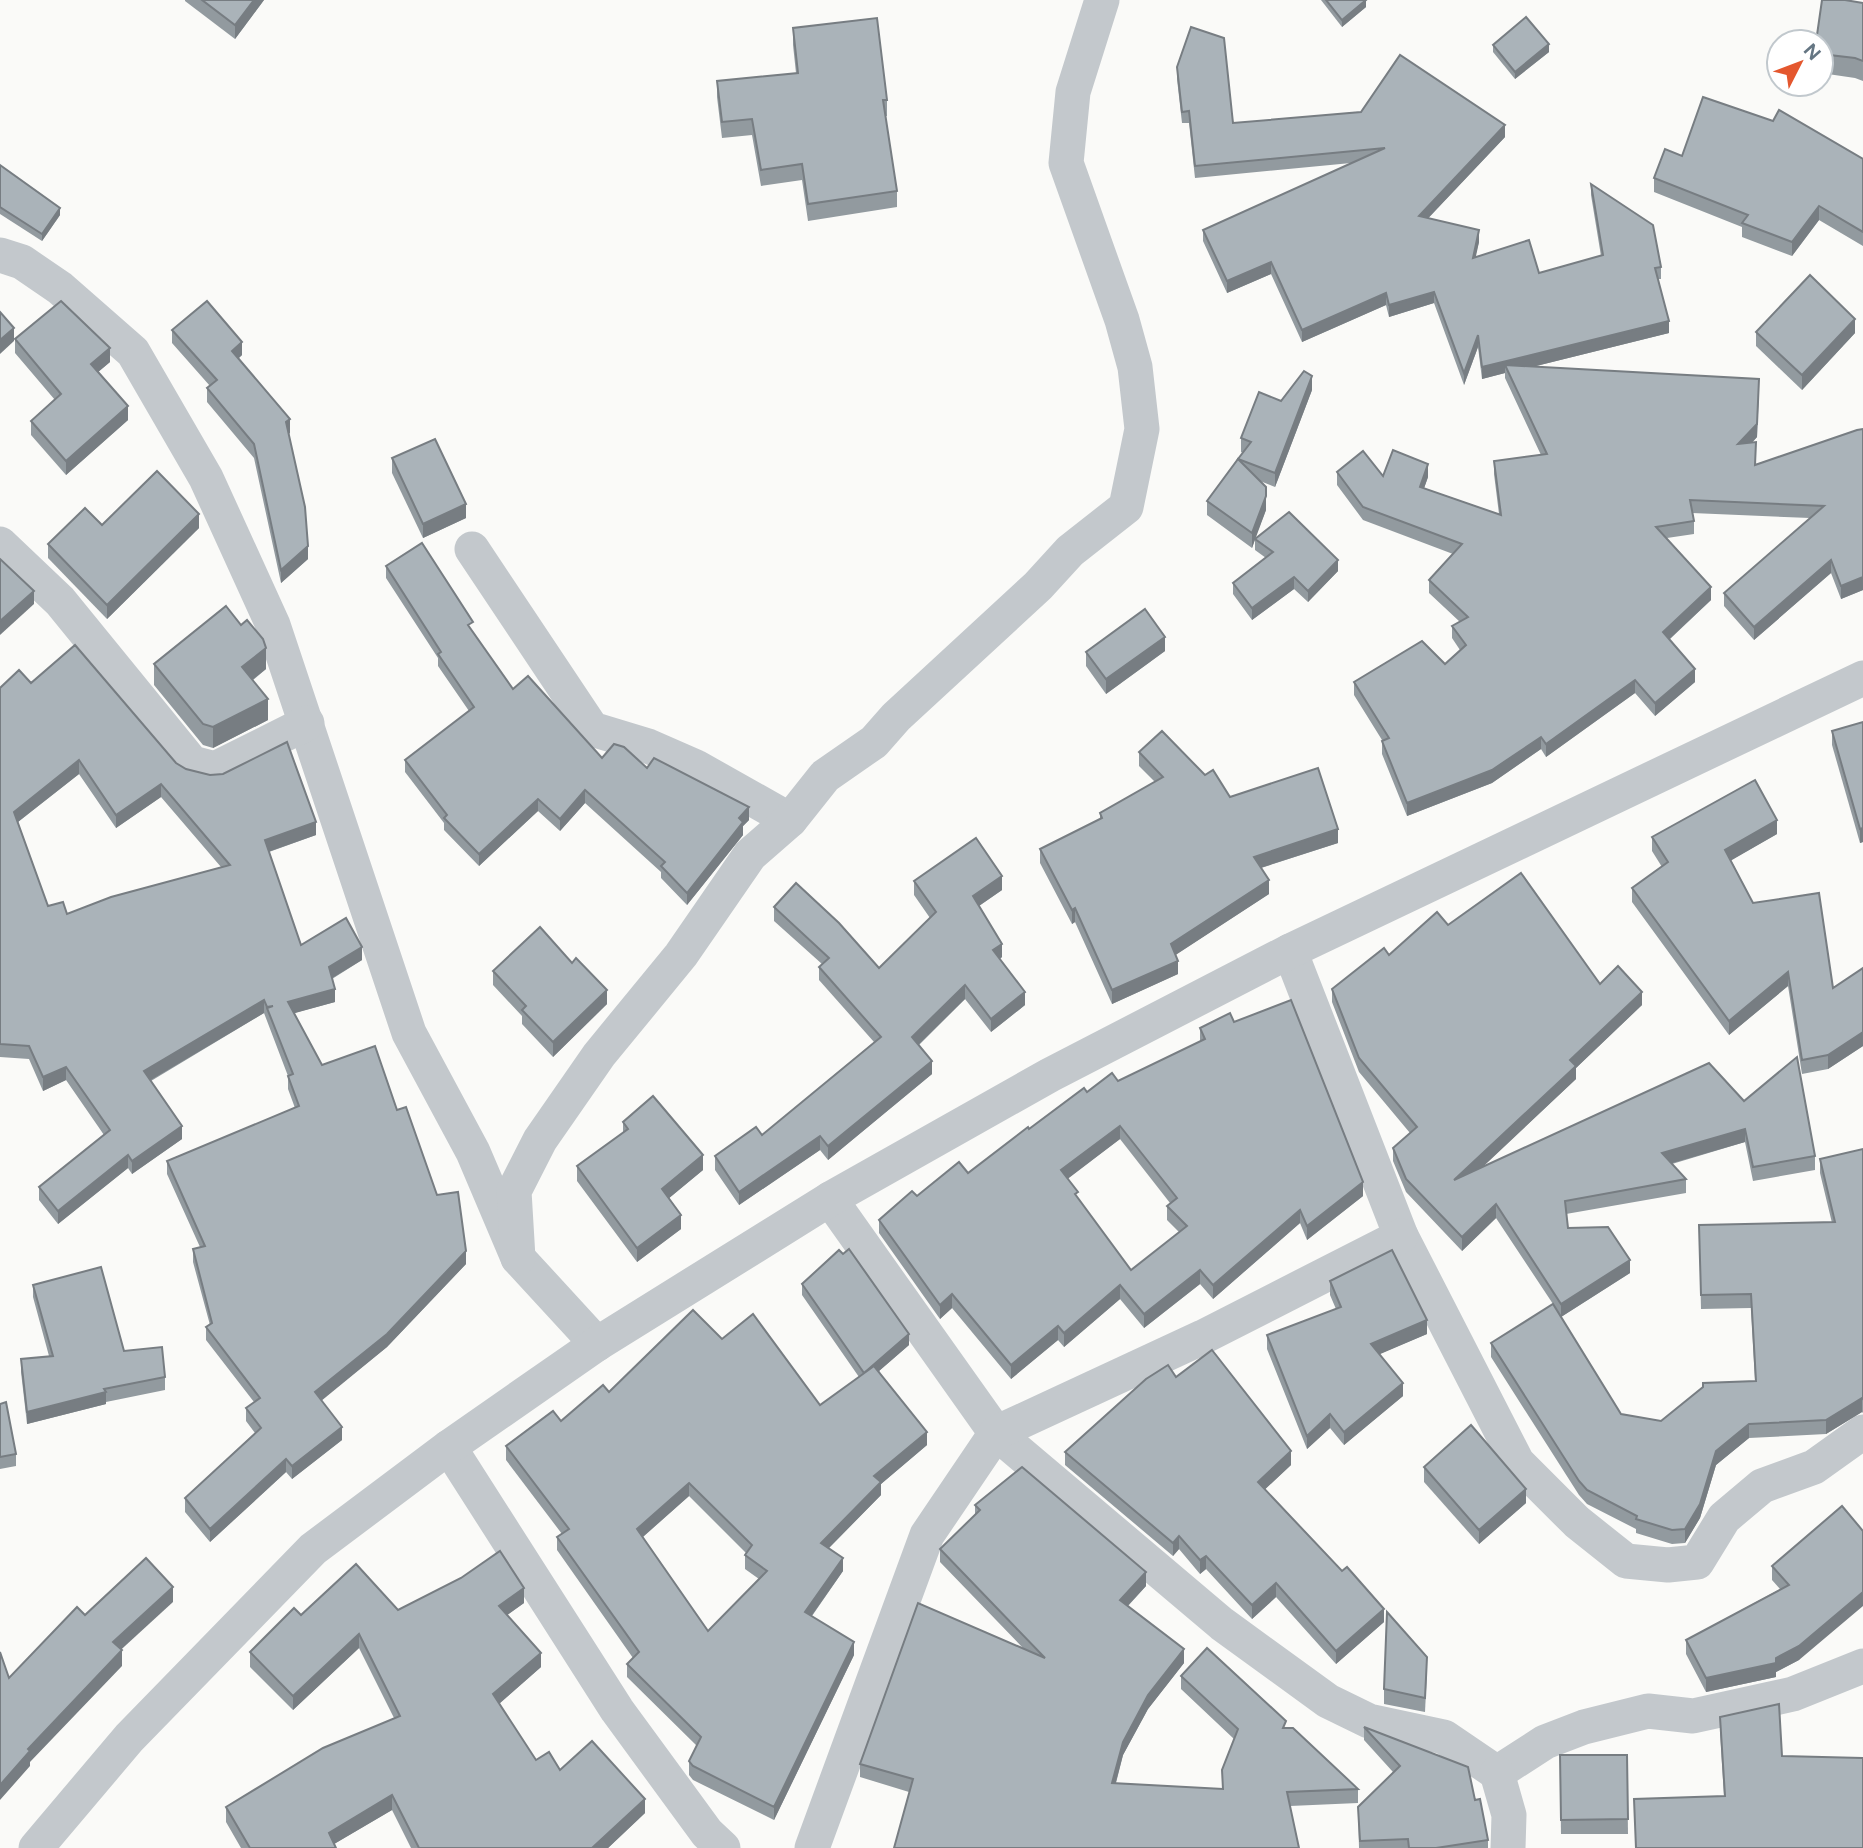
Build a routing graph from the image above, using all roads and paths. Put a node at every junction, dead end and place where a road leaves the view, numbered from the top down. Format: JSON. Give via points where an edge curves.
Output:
{"nodes":[{"id":1,"x":1102,"y":0,"type":"edge"},
{"id":2,"x":0,"y":254,"type":"edge"},
{"id":3,"x":0,"y":544,"type":"edge"},
{"id":4,"x":472,"y":549,"type":"dead end"},
{"id":5,"x":1863,"y":678,"type":"edge"},
{"id":6,"x":307,"y":723,"type":"junction"},
{"id":7,"x":790,"y":820,"type":"junction"},
{"id":8,"x":1290,"y":951,"type":"junction"},
{"id":9,"x":830,"y":1199,"type":"junction"},
{"id":10,"x":1401,"y":1236,"type":"junction"},
{"id":11,"x":518,"y":1258,"type":"junction"},
{"id":12,"x":597,"y":1344,"type":"junction"},
{"id":13,"x":1863,"y":1432,"type":"edge"},
{"id":14,"x":996,"y":1433,"type":"junction"},
{"id":15,"x":449,"y":1447,"type":"junction"},
{"id":16,"x":1863,"y":1666,"type":"edge"},
{"id":17,"x":1497,"y":1773,"type":"junction"},
{"id":18,"x":36,"y":1848,"type":"edge"},
{"id":19,"x":723,"y":1848,"type":"edge"},
{"id":20,"x":812,"y":1848,"type":"edge"},
{"id":21,"x":1508,"y":1848,"type":"edge"}],
"edges":[{"from":1,"to":7,"type":"street","via":[[1073,92],[1066,163],[1135,367],[1142,429],[1126,508],[1070,551],[874,742],[825,776]]},
{"from":2,"to":6,"type":"street","via":[[22,262],[60,288],[133,352],[206,478],[273,625]]},
{"from":3,"to":6,"type":"street","via":[[60,601],[192,763],[215,769]]},
{"from":4,"to":7,"type":"street","via":[[592,729],[695,767]]},
{"from":5,"to":8,"type":"street"},
{"from":6,"to":11,"type":"street","via":[[410,1033],[473,1152]]},
{"from":7,"to":11,"type":"street","via":[[750,855],[681,955],[599,1055],[540,1140],[514,1191]]},
{"from":8,"to":9,"type":"street","via":[[1050,1075]]},
{"from":8,"to":10,"type":"street"},
{"from":9,"to":12,"type":"street"},
{"from":9,"to":14,"type":"street"},
{"from":10,"to":13,"type":"street","via":[[1517,1462],[1577,1522],[1626,1562],[1697,1562],[1724,1518],[1762,1486],[1814,1467]]},
{"from":10,"to":14,"type":"street","via":[[1203,1337]]},
{"from":11,"to":12,"type":"street"},
{"from":12,"to":15,"type":"street"},
{"from":14,"to":17,"type":"street","via":[[1222,1624],[1328,1701],[1369,1721],[1444,1737]]},
{"from":14,"to":20,"type":"street","via":[[926,1535]]},
{"from":15,"to":18,"type":"street","via":[[313,1549],[129,1738]]},
{"from":15,"to":19,"type":"street","via":[[617,1710],[707,1833]]},
{"from":16,"to":17,"type":"street","via":[[1793,1693],[1693,1716],[1648,1711],[1584,1727],[1545,1742]]},
{"from":17,"to":21,"type":"street","via":[[1509,1815]]}]}
